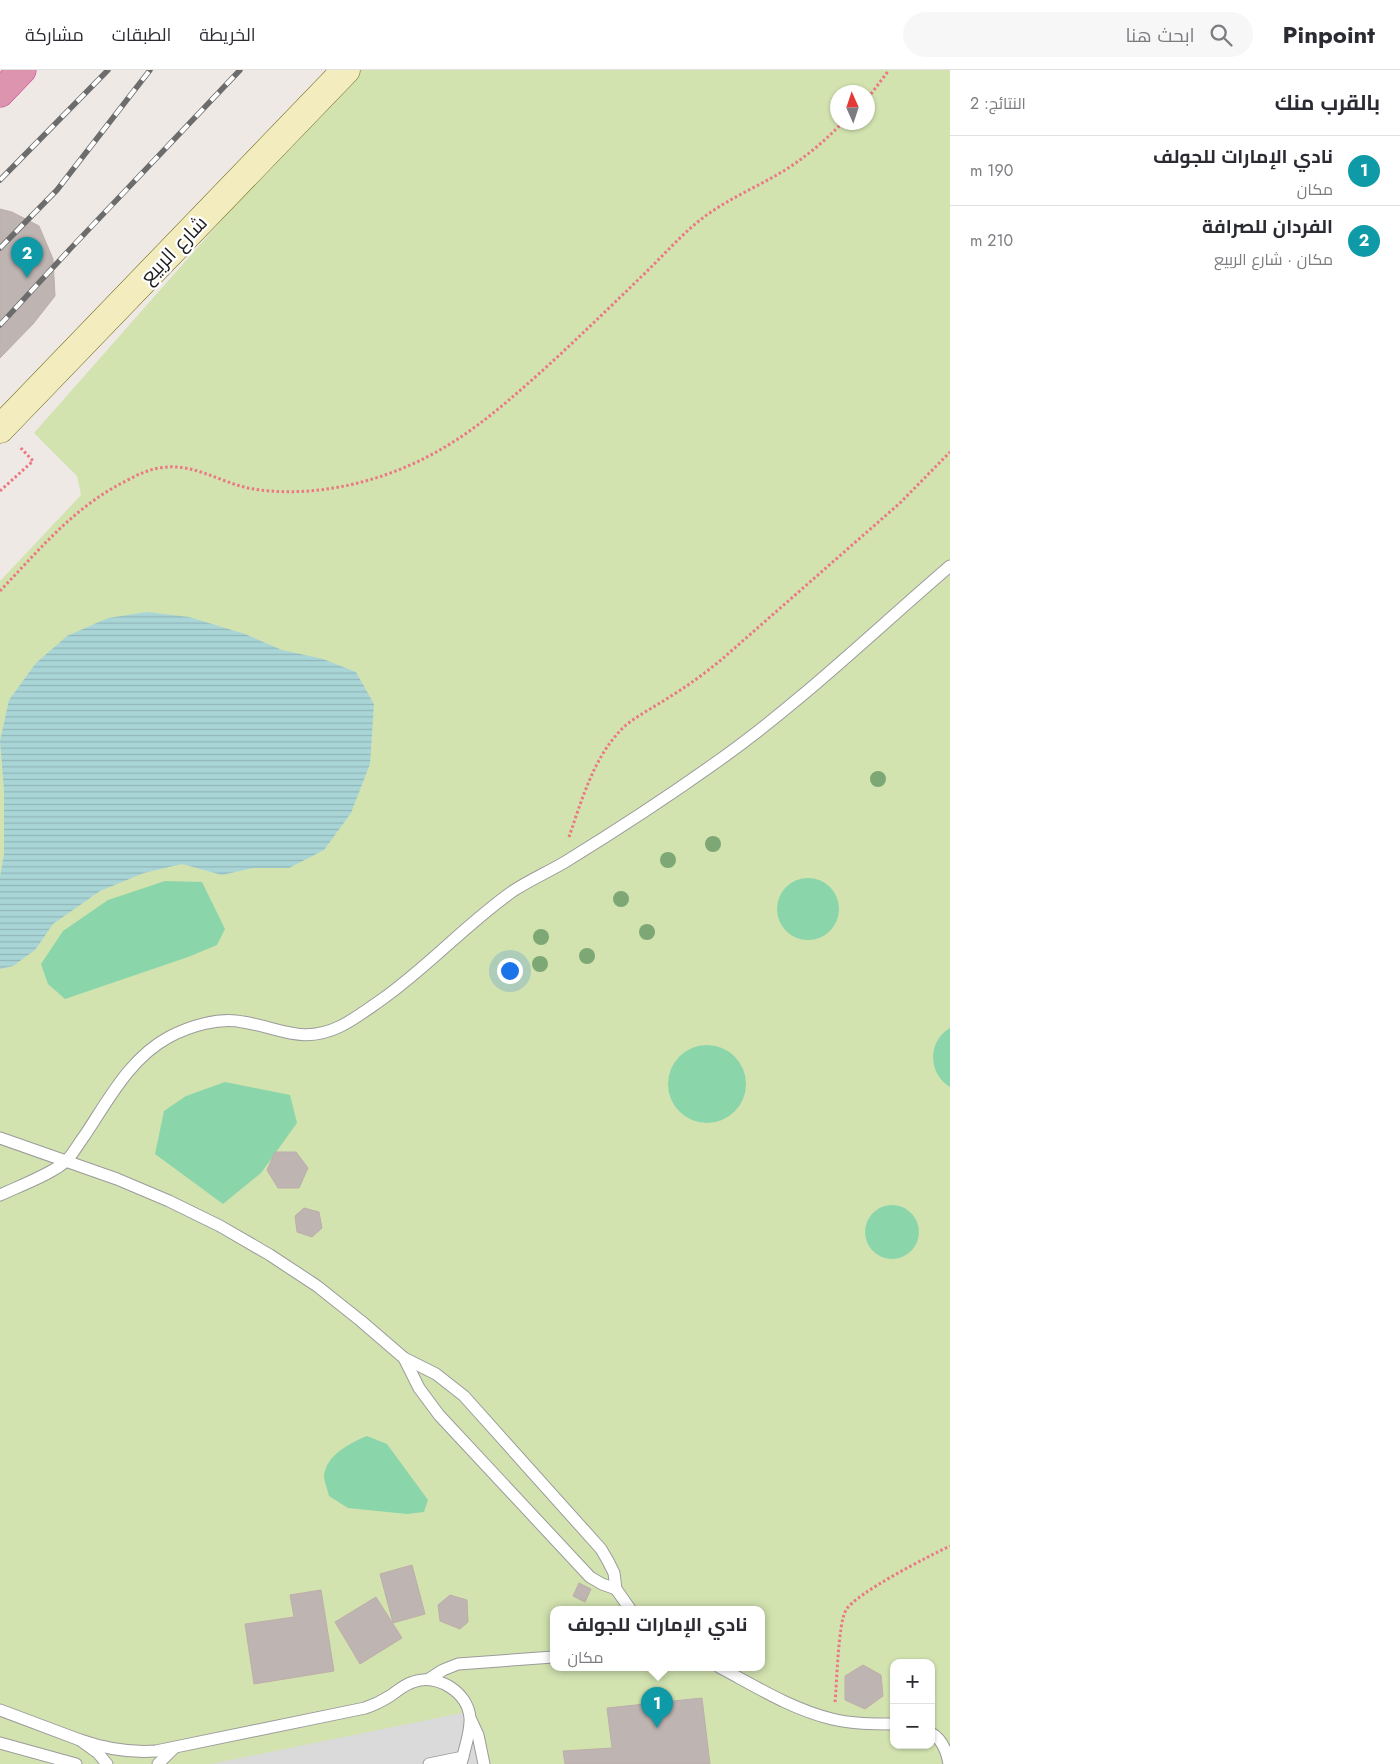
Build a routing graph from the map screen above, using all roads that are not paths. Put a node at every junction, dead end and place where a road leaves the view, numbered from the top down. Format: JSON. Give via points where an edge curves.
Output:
{"nodes":[{"id":1,"x":22,"y":70,"type":"edge"},
{"id":2,"x":346,"y":70,"type":"edge"},
{"id":3,"x":0,"y":93,"type":"edge"},
{"id":4,"x":0,"y":429,"type":"edge"},
{"id":5,"x":950,"y":566,"type":"edge"},
{"id":6,"x":0,"y":1138,"type":"edge"},
{"id":7,"x":66,"y":1162,"type":"junction"},
{"id":8,"x":0,"y":1195,"type":"edge"},
{"id":9,"x":404,"y":1358,"type":"junction"},
{"id":10,"x":616,"y":1589,"type":"junction"},
{"id":11,"x":628,"y":1606,"type":"edge"},
{"id":12,"x":550,"y":1657,"type":"edge"},
{"id":13,"x":727,"y":1671,"type":"edge"},
{"id":14,"x":429,"y":1679,"type":"junction"},
{"id":15,"x":0,"y":1710,"type":"edge"},
{"id":16,"x":470,"y":1716,"type":"junction"},
{"id":17,"x":890,"y":1724,"type":"edge"},
{"id":18,"x":935,"y":1734,"type":"edge"},
{"id":19,"x":80,"y":1740,"type":"junction"},
{"id":20,"x":0,"y":1743,"type":"edge"},
{"id":21,"x":175,"y":1747,"type":"junction"},
{"id":22,"x":462,"y":1760,"type":"edge"},
{"id":23,"x":76,"y":1764,"type":"edge"},
{"id":24,"x":107,"y":1764,"type":"edge"},
{"id":25,"x":158,"y":1764,"type":"edge"},
{"id":26,"x":429,"y":1764,"type":"edge"},
{"id":27,"x":484,"y":1764,"type":"edge"},
{"id":28,"x":949,"y":1764,"type":"edge"}],
"edges":[{"from":1,"to":3,"type":"highway"},
{"from":2,"to":4,"type":"main road","name":"شارع الربيع"},
{"from":5,"to":7,"type":"lane","via":[[771,720],[671,794],[562,864],[516,889],[416,973],[356,1018],[321,1033],[302,1035],[240,1021],[191,1027],[168,1037],[130,1068]]},
{"from":6,"to":7,"type":"lane"},
{"from":7,"to":8,"type":"lane"},
{"from":7,"to":9,"type":"lane","via":[[170,1201],[253,1245],[316,1286]]},
{"from":9,"to":10,"type":"lane","via":[[419,1388],[439,1415],[590,1577]]},
{"from":9,"to":10,"type":"lane","via":[[436,1374],[464,1396],[601,1549],[614,1573]]},
{"from":10,"to":11,"type":"lane"},
{"from":12,"to":14,"type":"lane","via":[[458,1664]]},
{"from":13,"to":17,"type":"lane","via":[[803,1710],[833,1720]]},
{"from":14,"to":16,"type":"lane","via":[[456,1691]]},
{"from":14,"to":21,"type":"lane","via":[[414,1681],[366,1708]]},
{"from":15,"to":19,"type":"lane"},
{"from":16,"to":22,"type":"lane","via":[[470,1731]]},
{"from":16,"to":27,"type":"lane"},
{"from":18,"to":28,"type":"lane","via":[[945,1747]]},
{"from":19,"to":21,"type":"lane","via":[[98,1747],[137,1752]]},
{"from":19,"to":24,"type":"lane"},
{"from":20,"to":23,"type":"lane"},
{"from":21,"to":25,"type":"lane"},
{"from":22,"to":26,"type":"lane"}]}
